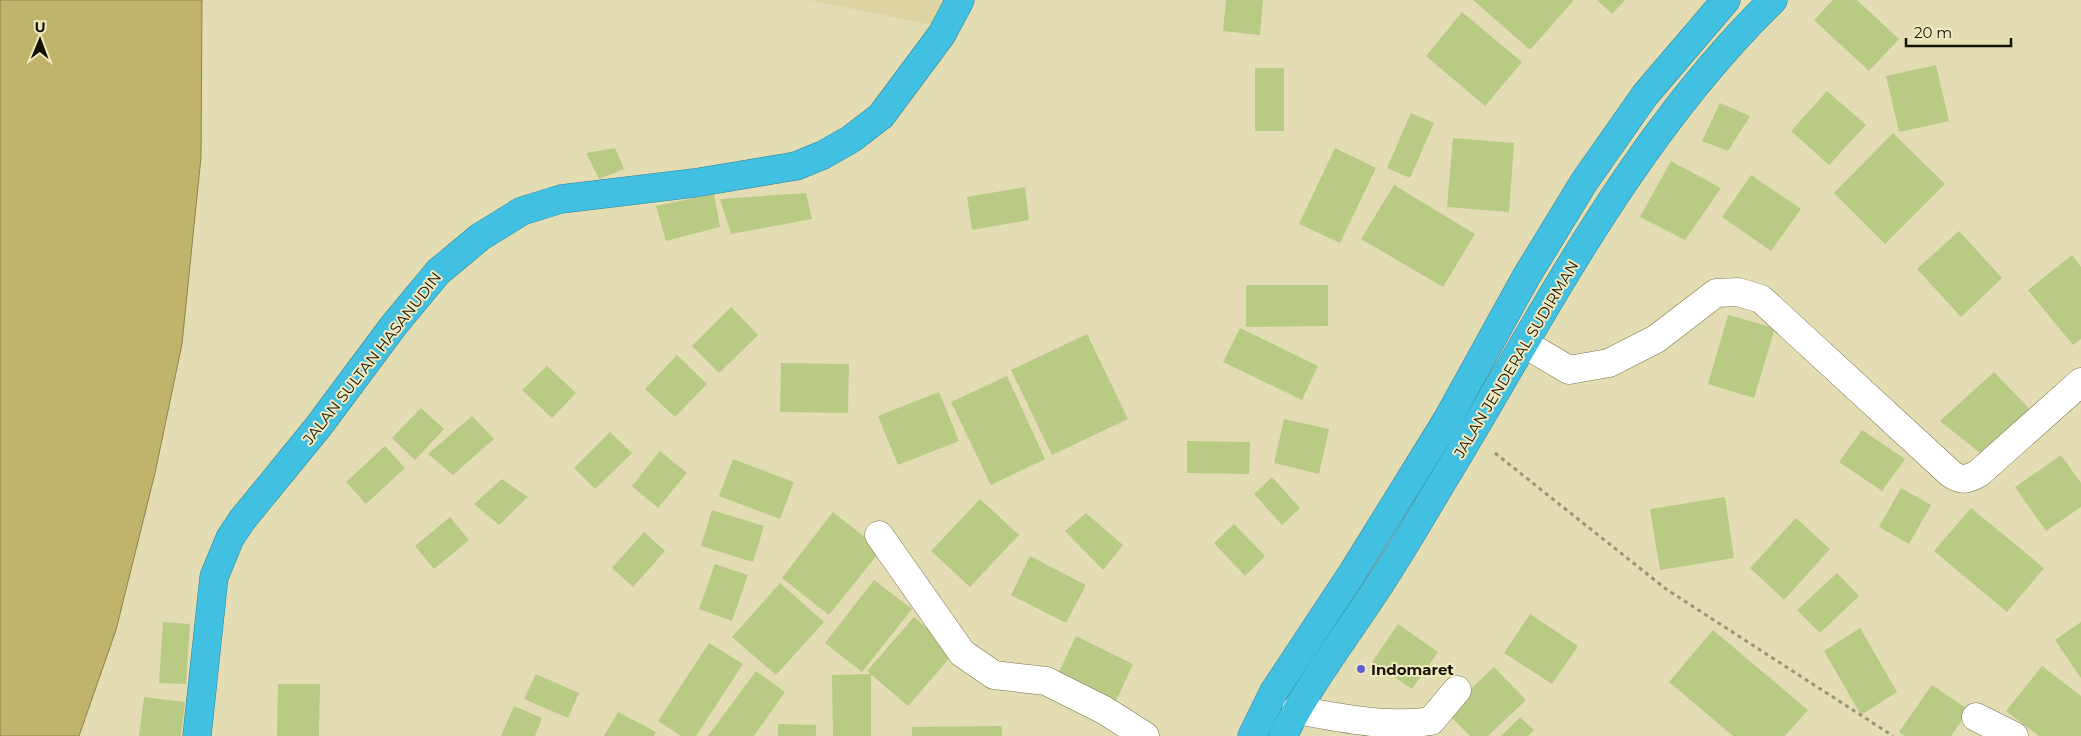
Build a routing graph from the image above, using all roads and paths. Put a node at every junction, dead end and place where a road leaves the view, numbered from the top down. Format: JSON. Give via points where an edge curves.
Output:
{"nodes":[{"id":1,"x":960,"y":0,"type":"edge"},
{"id":2,"x":1726,"y":0,"type":"edge"},
{"id":3,"x":1773,"y":0,"type":"edge"},
{"id":4,"x":1498,"y":327,"type":"junction"},
{"id":5,"x":1525,"y":344,"type":"junction"},
{"id":6,"x":2081,"y":382,"type":"edge"},
{"id":7,"x":1472,"y":434,"type":"junction"},
{"id":8,"x":878,"y":535,"type":"dead end"},
{"id":9,"x":1457,"y":690,"type":"dead end"},
{"id":10,"x":1296,"y":710,"type":"junction"},
{"id":11,"x":1976,"y":717,"type":"dead end"},
{"id":12,"x":198,"y":736,"type":"edge"},
{"id":13,"x":1146,"y":736,"type":"edge"},
{"id":14,"x":1252,"y":736,"type":"edge"},
{"id":15,"x":1283,"y":736,"type":"edge"},
{"id":16,"x":1892,"y":736,"type":"edge"},
{"id":17,"x":2014,"y":736,"type":"edge"}],
"edges":[{"from":1,"to":12,"type":"highway","name":"JALAN SULTAN HASANUDIN","via":[[942,34],[881,116],[823,155],[786,168],[553,201],[522,211],[480,237],[438,272],[230,538],[214,577]]},
{"from":2,"to":4,"type":"highway","name":"JALAN JENDERAL SUDIRMAN","via":[[1645,95],[1584,182]]},
{"from":3,"to":5,"type":"highway","name":"JALAN JENDERAL SUDIRMAN","via":[[1737,35],[1672,113],[1554,293]]},
{"from":4,"to":5,"type":"highway"},
{"from":4,"to":14,"type":"highway","name":"JALAN JENDERAL SUDIRMAN","via":[[1426,454],[1273,693]]},
{"from":5,"to":6,"type":"street","via":[[1569,370],[1608,363],[1656,339],[1716,293],[1738,292],[1761,299],[1959,480],[1978,473]]},
{"from":5,"to":7,"type":"highway","name":"JALAN JENDERAL SUDIRMAN"},
{"from":7,"to":10,"type":"highway","name":"JALAN JENDERAL SUDIRMAN","via":[[1378,587]]},
{"from":7,"to":16,"type":"path","via":[[1666,590]]},
{"from":8,"to":13,"type":"street","via":[[962,653],[994,675],[1046,681],[1104,710]]},
{"from":9,"to":10,"type":"street","via":[[1431,720],[1408,724],[1385,724]]},
{"from":10,"to":15,"type":"highway","name":"JALAN JENDERAL SUDIRMAN"},
{"from":11,"to":17,"type":"street"}]}
